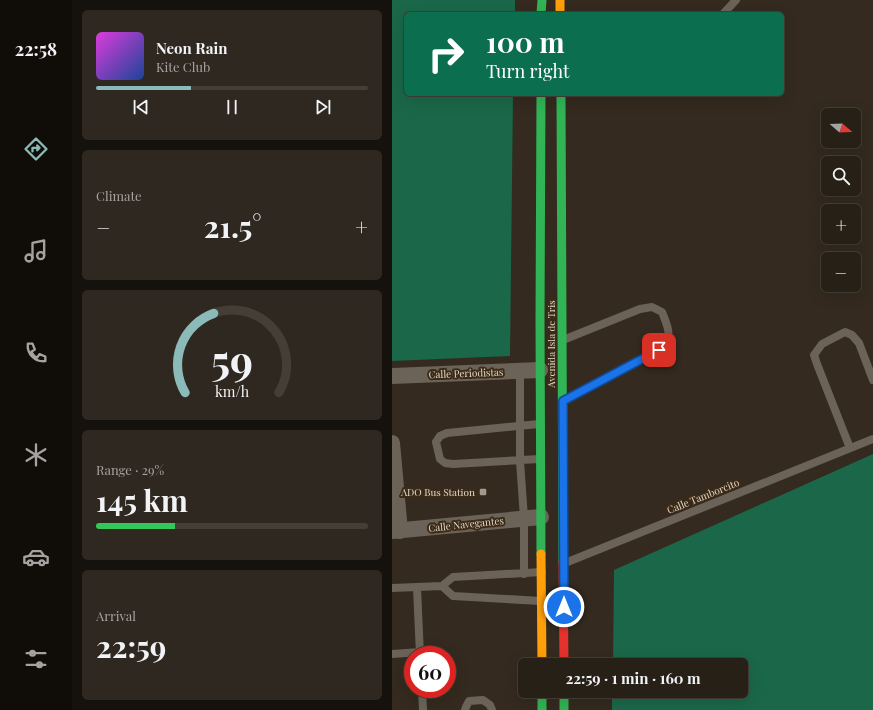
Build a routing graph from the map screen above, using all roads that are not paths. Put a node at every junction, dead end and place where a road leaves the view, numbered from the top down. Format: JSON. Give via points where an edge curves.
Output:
{"nodes":[{"id":1,"x":542,"y":0,"type":"edge"},
{"id":2,"x":560,"y":0,"type":"edge"},
{"id":3,"x":736,"y":0,"type":"edge"},
{"id":4,"x":541,"y":12,"type":"edge"},
{"id":5,"x":560,"y":12,"type":"edge"},
{"id":6,"x":725,"y":12,"type":"edge"},
{"id":7,"x":541,"y":96,"type":"edge"},
{"id":8,"x":561,"y":96,"type":"edge"},
{"id":9,"x":562,"y":340,"type":"junction"},
{"id":10,"x":520,"y":370,"type":"junction"},
{"id":11,"x":540,"y":370,"type":"junction"},
{"id":12,"x":392,"y":376,"type":"edge"},
{"id":13,"x":873,"y":380,"type":"edge"},
{"id":14,"x":563,"y":401,"type":"junction"},
{"id":15,"x":540,"y":424,"type":"junction"},
{"id":16,"x":520,"y":426,"type":"junction"},
{"id":17,"x":873,"y":439,"type":"edge"},
{"id":18,"x":392,"y":443,"type":"edge"},
{"id":19,"x":850,"y":448,"type":"junction"},
{"id":20,"x":392,"y":449,"type":"edge"},
{"id":21,"x":540,"y":459,"type":"junction"},
{"id":22,"x":520,"y":461,"type":"junction"},
{"id":23,"x":541,"y":517,"type":"junction"},
{"id":24,"x":524,"y":518,"type":"junction"},
{"id":25,"x":396,"y":531,"type":"edge"},
{"id":26,"x":564,"y":563,"type":"junction"},
{"id":27,"x":541,"y":573,"type":"junction"},
{"id":28,"x":524,"y":574,"type":"junction"},
{"id":29,"x":442,"y":586,"type":"junction"},
{"id":30,"x":392,"y":588,"type":"edge"},
{"id":31,"x":417,"y":588,"type":"junction"},
{"id":32,"x":541,"y":601,"type":"junction"},
{"id":33,"x":420,"y":646,"type":"edge"},
{"id":34,"x":392,"y":654,"type":"edge"},
{"id":35,"x":404,"y":654,"type":"edge"},
{"id":36,"x":542,"y":658,"type":"edge"},
{"id":37,"x":564,"y":658,"type":"edge"},
{"id":38,"x":422,"y":698,"type":"edge"},
{"id":39,"x":542,"y":698,"type":"edge"},
{"id":40,"x":564,"y":698,"type":"edge"},
{"id":41,"x":423,"y":710,"type":"edge"},
{"id":42,"x":465,"y":710,"type":"edge"},
{"id":43,"x":492,"y":710,"type":"edge"},
{"id":44,"x":542,"y":710,"type":"edge"},
{"id":45,"x":564,"y":710,"type":"edge"}],
"edges":[{"from":1,"to":4,"type":"main road"},
{"from":2,"to":5,"type":"main road"},
{"from":3,"to":6,"type":"lane"},
{"from":7,"to":11,"type":"main road","name":"Avenida Isla de Tris"},
{"from":8,"to":9,"type":"main road","name":"Avenida Isla de Tris"},
{"from":9,"to":14,"type":"main road","name":"Avenida Isla de Tris"},
{"from":9,"to":14,"type":"lane","via":[[640,309],[652,307],[662,312],[669,331],[666,342],[659,350]]},
{"from":10,"to":11,"type":"street","name":"Calle Periodistas"},
{"from":10,"to":12,"type":"street","name":"Calle Periodistas"},
{"from":10,"to":16,"type":"lane"},
{"from":11,"to":15,"type":"main road","name":"Avenida Isla de Tris"},
{"from":13,"to":19,"type":"lane","via":[[858,343],[852,335],[845,332],[822,344],[814,355]]},
{"from":14,"to":26,"type":"main road","name":"Avenida Isla de Tris"},
{"from":15,"to":16,"type":"lane"},
{"from":15,"to":21,"type":"main road","name":"Avenida Isla de Tris"},
{"from":16,"to":22,"type":"lane"},
{"from":16,"to":22,"type":"lane","via":[[448,433],[440,436],[436,442],[440,460],[445,463]]},
{"from":17,"to":19,"type":"lane","name":"Calle Tamborcito"},
{"from":18,"to":20,"type":"street"},
{"from":19,"to":26,"type":"lane","name":"Calle Tamborcito"},
{"from":20,"to":25,"type":"street"},
{"from":21,"to":22,"type":"lane"},
{"from":21,"to":23,"type":"main road","name":"Avenida Isla de Tris"},
{"from":22,"to":24,"type":"lane"},
{"from":23,"to":24,"type":"street","name":"Calle Navegantes"},
{"from":23,"to":27,"type":"main road","name":"Avenida Isla de Tris"},
{"from":24,"to":25,"type":"street","name":"Calle Navegantes"},
{"from":24,"to":28,"type":"lane"},
{"from":26,"to":27,"type":"lane","name":"Calle Tamborcito"},
{"from":26,"to":37,"type":"main road","name":"Avenida Isla de Tris"},
{"from":27,"to":28,"type":"lane"},
{"from":27,"to":32,"type":"main road","name":"Avenida Isla de Tris"},
{"from":28,"to":29,"type":"lane","via":[[453,577]]},
{"from":29,"to":31,"type":"lane"},
{"from":29,"to":32,"type":"lane","via":[[454,596]]},
{"from":30,"to":31,"type":"lane"},
{"from":31,"to":33,"type":"lane"},
{"from":32,"to":36,"type":"main road","name":"Avenida Isla de Tris"},
{"from":34,"to":35,"type":"lane"},
{"from":38,"to":41,"type":"lane"},
{"from":39,"to":44,"type":"main road"},
{"from":40,"to":45,"type":"main road"},
{"from":42,"to":43,"type":"lane","via":[[469,701],[483,700],[490,704]]}]}
